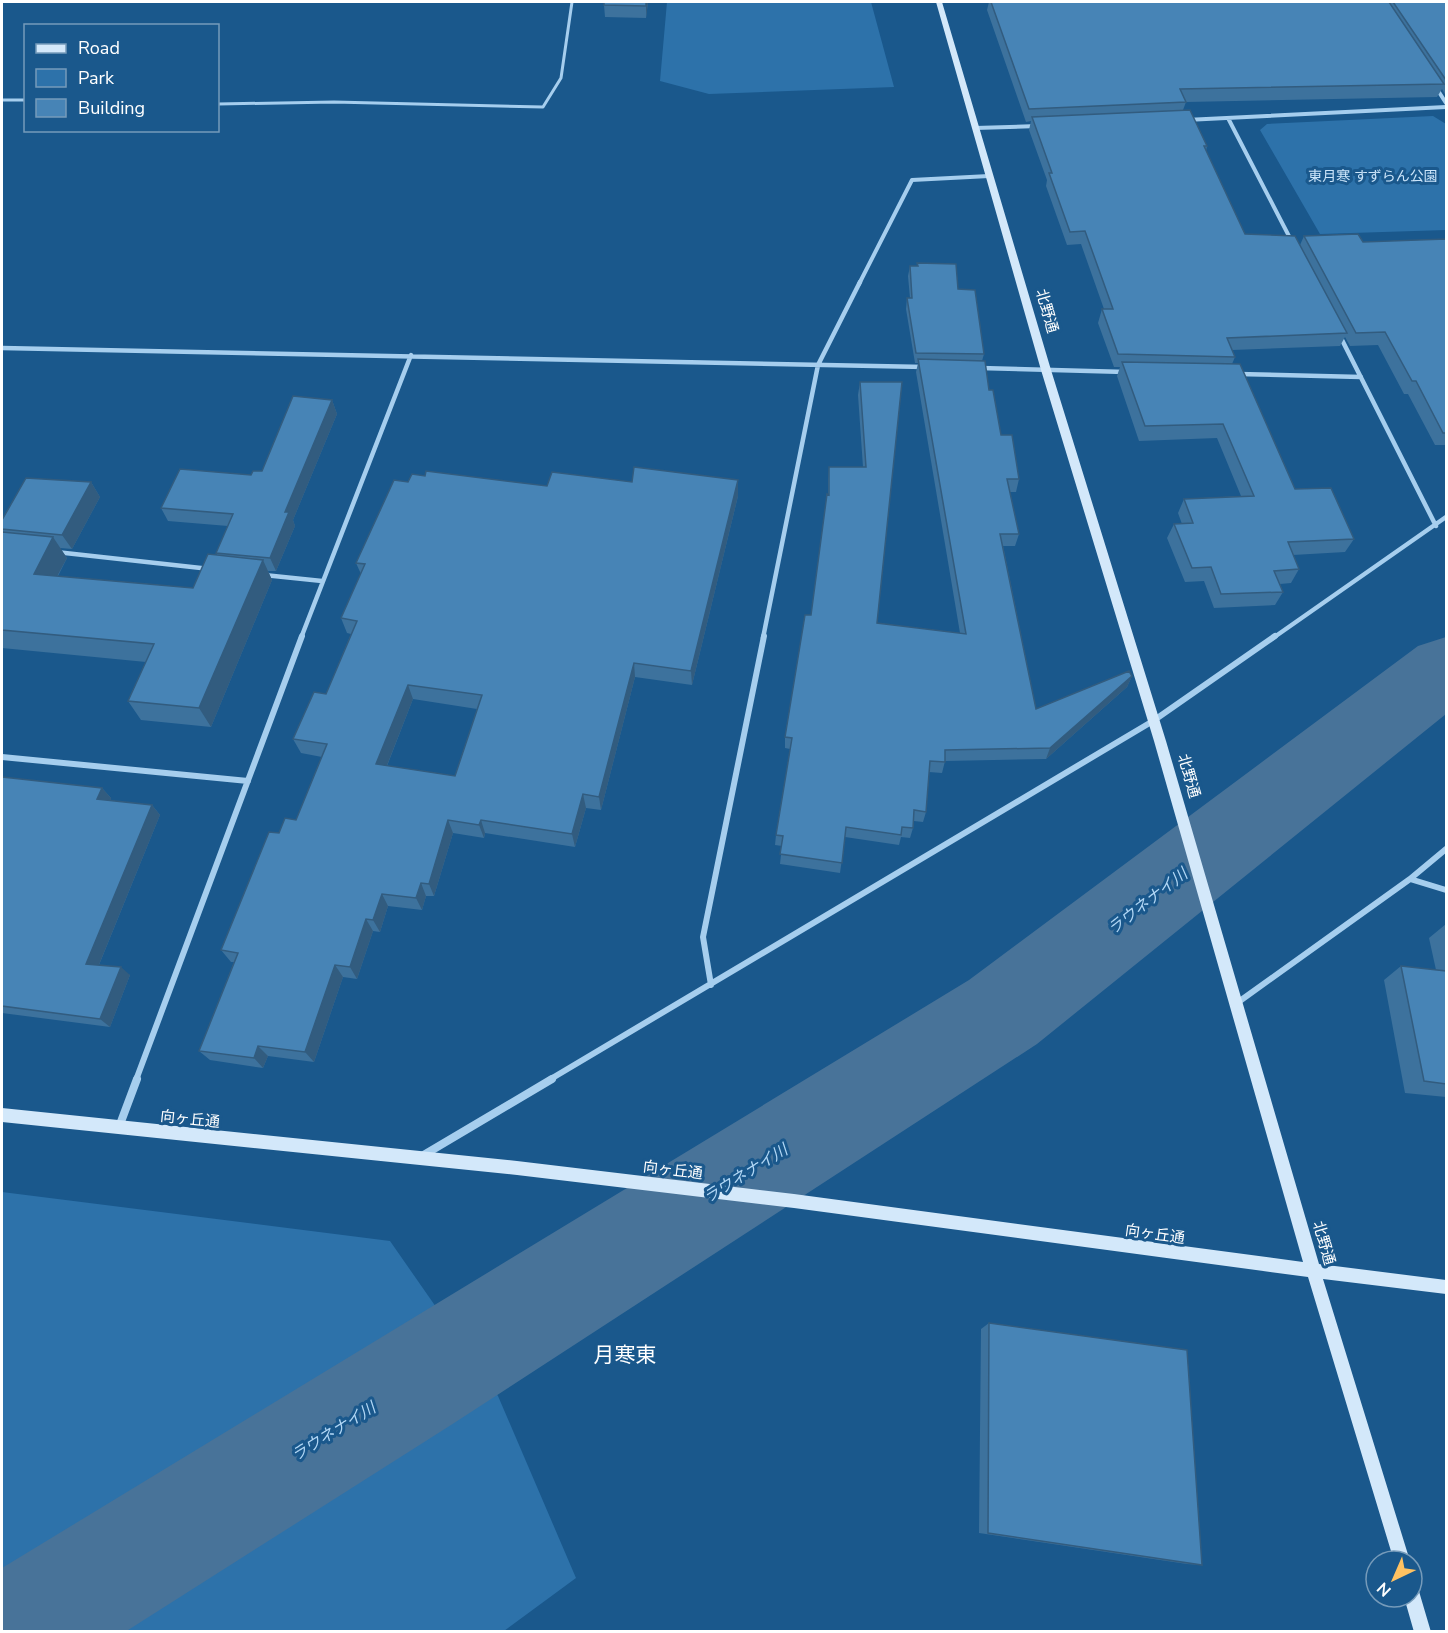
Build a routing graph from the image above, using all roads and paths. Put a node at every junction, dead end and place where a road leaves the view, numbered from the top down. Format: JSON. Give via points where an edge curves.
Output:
{"nodes":[{"id":1,"x":572,"y":2,"type":"edge"},
{"id":2,"x":939,"y":2,"type":"edge"},
{"id":3,"x":1434,"y":85,"type":"edge"},
{"id":4,"x":2,"y":100,"type":"edge"},
{"id":5,"x":24,"y":100,"type":"edge"},
{"id":6,"x":219,"y":104,"type":"edge"},
{"id":7,"x":1446,"y":105,"type":"edge"},
{"id":8,"x":1228,"y":118,"type":"junction"},
{"id":9,"x":1182,"y":120,"type":"edge"},
{"id":10,"x":1044,"y":126,"type":"edge"},
{"id":11,"x":975,"y":128,"type":"junction"},
{"id":12,"x":989,"y":176,"type":"junction"},
{"id":13,"x":1298,"y":253,"type":"edge"},
{"id":14,"x":1335,"y":325,"type":"edge"},
{"id":15,"x":2,"y":348,"type":"edge"},
{"id":16,"x":411,"y":355,"type":"junction"},
{"id":17,"x":818,"y":365,"type":"junction"},
{"id":18,"x":938,"y":368,"type":"edge"},
{"id":19,"x":974,"y":368,"type":"edge"},
{"id":20,"x":1046,"y":370,"type":"junction"},
{"id":21,"x":1128,"y":372,"type":"edge"},
{"id":22,"x":1233,"y":374,"type":"edge"},
{"id":23,"x":1362,"y":377,"type":"junction"},
{"id":24,"x":1446,"y":517,"type":"edge"},
{"id":25,"x":1436,"y":526,"type":"junction"},
{"id":26,"x":49,"y":551,"type":"edge"},
{"id":27,"x":215,"y":569,"type":"edge"},
{"id":28,"x":262,"y":574,"type":"edge"},
{"id":29,"x":322,"y":581,"type":"junction"},
{"id":30,"x":1153,"y":720,"type":"junction"},
{"id":31,"x":2,"y":757,"type":"edge"},
{"id":32,"x":248,"y":781,"type":"junction"},
{"id":33,"x":1446,"y":849,"type":"edge"},
{"id":34,"x":1410,"y":879,"type":"junction"},
{"id":35,"x":1446,"y":890,"type":"edge"},
{"id":36,"x":711,"y":985,"type":"junction"},
{"id":37,"x":1237,"y":1003,"type":"junction"},
{"id":38,"x":2,"y":1114,"type":"edge"},
{"id":39,"x":119,"y":1128,"type":"junction"},
{"id":40,"x":417,"y":1160,"type":"junction"},
{"id":41,"x":1313,"y":1270,"type":"junction"},
{"id":42,"x":1446,"y":1287,"type":"edge"},
{"id":43,"x":1398,"y":1549,"type":"edge"},
{"id":44,"x":1416,"y":1609,"type":"edge"},
{"id":45,"x":1423,"y":1632,"type":"edge"}],
"edges":[{"from":1,"to":6,"type":"lane","via":[[561,78],[543,107],[334,102]]},
{"from":2,"to":11,"type":"street","name":"北野通"},
{"from":3,"to":7,"type":"street"},
{"from":4,"to":5,"type":"lane"},
{"from":7,"to":8,"type":"street"},
{"from":8,"to":9,"type":"street"},
{"from":8,"to":13,"type":"street"},
{"from":10,"to":11,"type":"street"},
{"from":11,"to":12,"type":"street","name":"北野通"},
{"from":12,"to":17,"type":"street","via":[[912,180]]},
{"from":12,"to":20,"type":"street","name":"北野通"},
{"from":14,"to":23,"type":"street"},
{"from":15,"to":16,"type":"street"},
{"from":16,"to":17,"type":"street"},
{"from":16,"to":29,"type":"street"},
{"from":17,"to":18,"type":"street"},
{"from":17,"to":36,"type":"street","via":[[703,937]]},
{"from":19,"to":20,"type":"street"},
{"from":20,"to":21,"type":"street"},
{"from":20,"to":30,"type":"street","name":"北野通"},
{"from":22,"to":23,"type":"street"},
{"from":23,"to":25,"type":"street"},
{"from":24,"to":25,"type":"street"},
{"from":25,"to":30,"type":"street"},
{"from":26,"to":27,"type":"street"},
{"from":28,"to":29,"type":"street"},
{"from":29,"to":32,"type":"street"},
{"from":30,"to":36,"type":"street"},
{"from":30,"to":37,"type":"street","name":"北野通"},
{"from":31,"to":32,"type":"street"},
{"from":32,"to":39,"type":"street"},
{"from":33,"to":34,"type":"street"},
{"from":34,"to":35,"type":"street"},
{"from":34,"to":37,"type":"street"},
{"from":36,"to":40,"type":"street"},
{"from":37,"to":41,"type":"street","name":"北野通"},
{"from":38,"to":39,"type":"street","name":"向ヶ丘通"},
{"from":39,"to":40,"type":"street","name":"向ヶ丘通"},
{"from":40,"to":41,"type":"street","name":"向ヶ丘通","via":[[794,1201]]},
{"from":41,"to":42,"type":"street","name":"向ヶ丘通"},
{"from":41,"to":43,"type":"street","name":"北野通"},
{"from":44,"to":45,"type":"street"}]}
